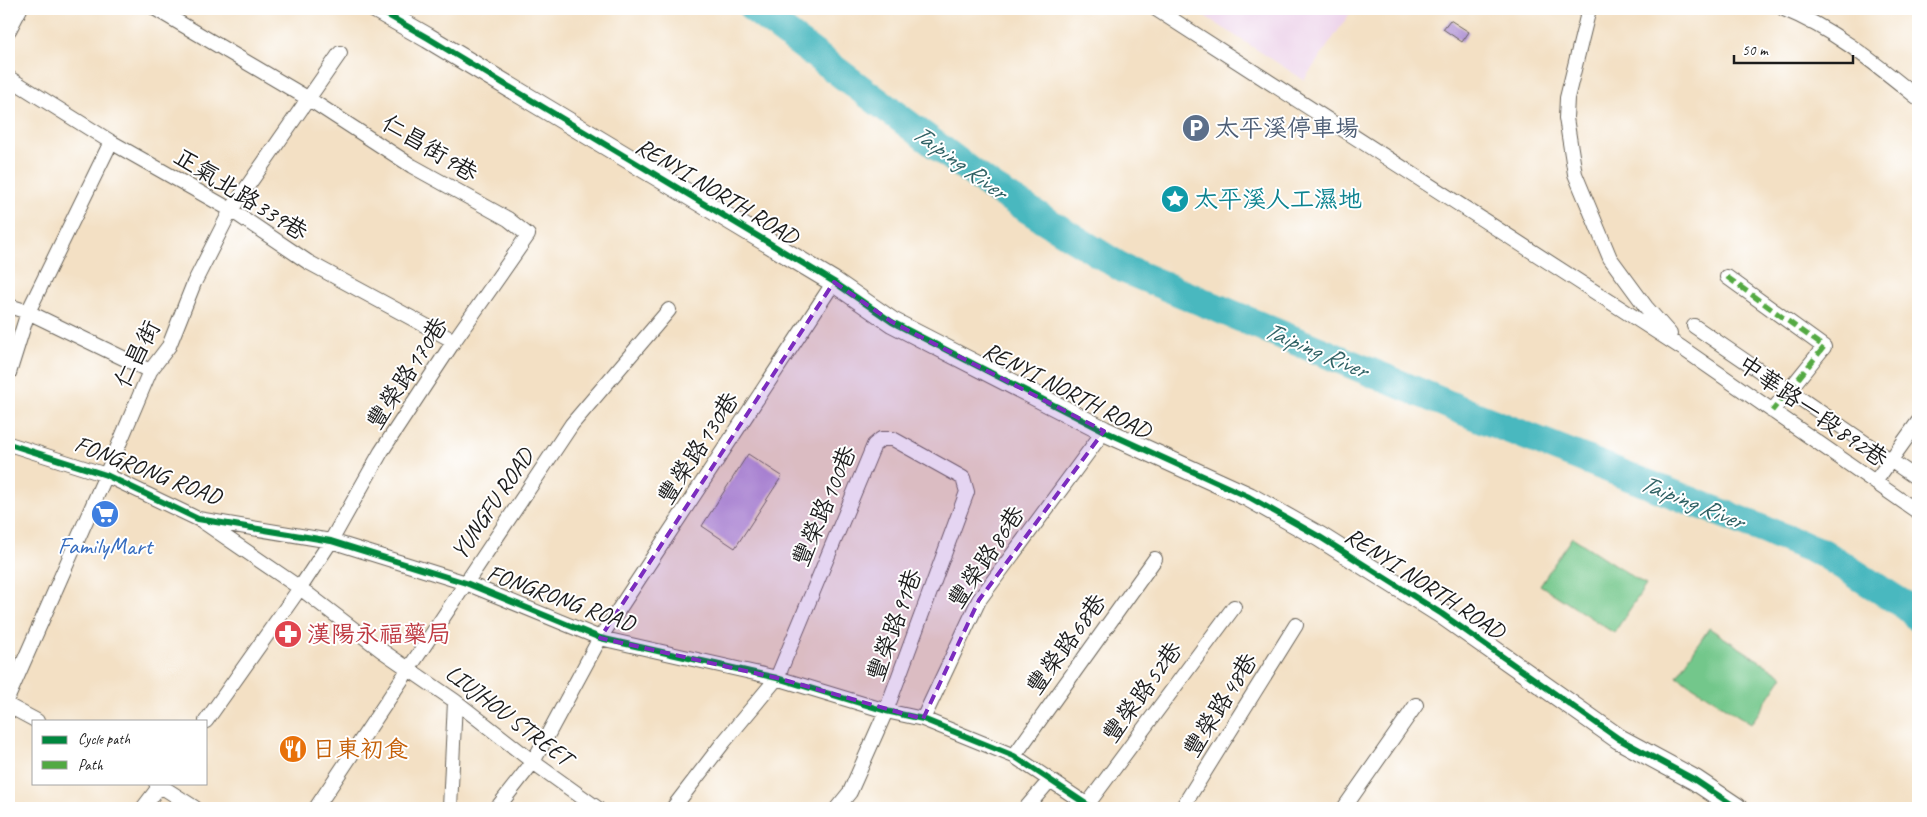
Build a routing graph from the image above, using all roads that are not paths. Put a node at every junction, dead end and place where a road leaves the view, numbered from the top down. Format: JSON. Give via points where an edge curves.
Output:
{"nodes":[{"id":1,"x":20,"y":9,"type":"edge"},
{"id":2,"x":156,"y":9,"type":"edge"},
{"id":3,"x":377,"y":9,"type":"edge"},
{"id":4,"x":1156,"y":9,"type":"edge"},
{"id":5,"x":1589,"y":9,"type":"edge"},
{"id":6,"x":1784,"y":9,"type":"edge"},
{"id":7,"x":9,"y":30,"type":"edge"},
{"id":8,"x":340,"y":52,"type":"dead end"},
{"id":9,"x":9,"y":78,"type":"edge"},
{"id":10,"x":1918,"y":98,"type":"edge"},
{"id":11,"x":309,"y":100,"type":"junction"},
{"id":12,"x":111,"y":142,"type":"junction"},
{"id":13,"x":231,"y":210,"type":"junction"},
{"id":14,"x":528,"y":235,"type":"joint"},
{"id":15,"x":1727,"y":277,"type":"dead end"},
{"id":16,"x":834,"y":282,"type":"junction"},
{"id":17,"x":9,"y":306,"type":"edge"},
{"id":18,"x":670,"y":310,"type":"dead end"},
{"id":19,"x":28,"y":312,"type":"junction"},
{"id":20,"x":1694,"y":326,"type":"dead end"},
{"id":21,"x":454,"y":341,"type":"junction"},
{"id":22,"x":1682,"y":348,"type":"junction"},
{"id":23,"x":150,"y":371,"type":"junction"},
{"id":24,"x":9,"y":373,"type":"edge"},
{"id":25,"x":1789,"y":390,"type":"junction"},
{"id":26,"x":1772,"y":411,"type":"junction"},
{"id":27,"x":1918,"y":422,"type":"edge"},
{"id":28,"x":1104,"y":431,"type":"junction"},
{"id":29,"x":9,"y":444,"type":"edge"},
{"id":30,"x":1891,"y":460,"type":"junction"},
{"id":31,"x":106,"y":476,"type":"junction"},
{"id":32,"x":962,"y":478,"type":"joint"},
{"id":33,"x":1918,"y":479,"type":"edge"},
{"id":34,"x":1875,"y":482,"type":"junction"},
{"id":35,"x":1918,"y":512,"type":"edge"},
{"id":36,"x":198,"y":519,"type":"junction"},
{"id":37,"x":331,"y":541,"type":"junction"},
{"id":38,"x":1155,"y":559,"type":"dead end"},
{"id":39,"x":466,"y":582,"type":"junction"},
{"id":40,"x":300,"y":588,"type":"junction"},
{"id":41,"x":1234,"y":606,"type":"dead end"},
{"id":42,"x":1296,"y":625,"type":"dead end"},
{"id":43,"x":600,"y":638,"type":"junction"},
{"id":44,"x":408,"y":669,"type":"junction"},
{"id":45,"x":777,"y":678,"type":"junction"},
{"id":46,"x":9,"y":695,"type":"edge"},
{"id":47,"x":455,"y":701,"type":"junction"},
{"id":48,"x":1416,"y":705,"type":"dead end"},
{"id":49,"x":9,"y":706,"type":"edge"},
{"id":50,"x":886,"y":712,"type":"junction"},
{"id":51,"x":923,"y":719,"type":"junction"},
{"id":52,"x":35,"y":720,"type":"edge"},
{"id":53,"x":207,"y":720,"type":"edge"},
{"id":54,"x":1014,"y":756,"type":"junction"},
{"id":55,"x":533,"y":762,"type":"junction"},
{"id":56,"x":1050,"y":780,"type":"junction"},
{"id":57,"x":160,"y":784,"type":"edge"},
{"id":58,"x":1090,"y":807,"type":"edge"},
{"id":59,"x":143,"y":808,"type":"edge"},
{"id":60,"x":195,"y":808,"type":"edge"},
{"id":61,"x":316,"y":808,"type":"edge"},
{"id":62,"x":450,"y":808,"type":"edge"},
{"id":63,"x":497,"y":808,"type":"edge"},
{"id":64,"x":597,"y":808,"type":"edge"},
{"id":65,"x":673,"y":808,"type":"edge"},
{"id":66,"x":837,"y":808,"type":"edge"},
{"id":67,"x":1026,"y":808,"type":"edge"},
{"id":68,"x":1182,"y":808,"type":"edge"},
{"id":69,"x":1344,"y":808,"type":"edge"},
{"id":70,"x":1737,"y":808,"type":"edge"}],
"edges":[{"from":1,"to":7,"type":"street"},
{"from":2,"to":11,"type":"street","name":"仁昌街9巷"},
{"from":3,"to":16,"type":"street","name":"RENYI NORTH ROAD"},
{"from":4,"to":22,"type":"street"},
{"from":5,"to":22,"type":"street","via":[[1567,98],[1566,118],[1575,174],[1610,258]]},
{"from":6,"to":10,"type":"street","via":[[1810,19]]},
{"from":8,"to":11,"type":"street","name":"仁昌街"},
{"from":9,"to":12,"type":"street","name":"正氣北路339巷"},
{"from":11,"to":13,"type":"street","name":"仁昌街"},
{"from":11,"to":14,"type":"street","name":"仁昌街9巷","via":[[412,166],[508,219]]},
{"from":12,"to":13,"type":"street","name":"正氣北路339巷"},
{"from":12,"to":19,"type":"street"},
{"from":13,"to":21,"type":"street","name":"正氣北路339巷","via":[[308,262]]},
{"from":13,"to":23,"type":"street","name":"仁昌街","via":[[194,283],[169,346]]},
{"from":14,"to":21,"type":"street","name":"豐榮路170巷"},
{"from":15,"to":25,"type":"street","via":[[1824,347]]},
{"from":16,"to":28,"type":"street","name":"RENYI NORTH ROAD","via":[[892,322]]},
{"from":16,"to":43,"type":"street","name":"豐榮路130巷"},
{"from":17,"to":19,"type":"street"},
{"from":18,"to":39,"type":"street","name":"YUNGFU ROAD","via":[[572,424]]},
{"from":19,"to":23,"type":"street"},
{"from":19,"to":24,"type":"street"},
{"from":20,"to":25,"type":"street"},
{"from":21,"to":37,"type":"street","name":"豐榮路170巷","via":[[381,452]]},
{"from":22,"to":26,"type":"street","name":"中華路一段892巷"},
{"from":23,"to":31,"type":"street","name":"仁昌街"},
{"from":25,"to":26,"type":"street"},
{"from":25,"to":30,"type":"street"},
{"from":26,"to":34,"type":"street","name":"中華路一段892巷"},
{"from":27,"to":30,"type":"street"},
{"from":28,"to":51,"type":"street","name":"豐榮路86巷","via":[[979,600]]},
{"from":28,"to":70,"type":"street","name":"RENYI NORTH ROAD","via":[[1249,497],[1320,537],[1442,614],[1619,739],[1695,780]]},
{"from":29,"to":31,"type":"street","name":"FONGRONG ROAD"},
{"from":30,"to":33,"type":"street"},
{"from":30,"to":34,"type":"street"},
{"from":31,"to":36,"type":"street","name":"FONGRONG ROAD"},
{"from":31,"to":46,"type":"street","name":"仁昌街"},
{"from":32,"to":45,"type":"street","name":"豐榮路100巷","via":[[893,439],[881,439],[874,445]]},
{"from":32,"to":50,"type":"street","name":"豐榮路91巷","via":[[967,492]]},
{"from":34,"to":35,"type":"street","name":"中華路一段892巷"},
{"from":36,"to":37,"type":"street","name":"FONGRONG ROAD"},
{"from":36,"to":40,"type":"street","name":"LIUJHOU STREET"},
{"from":37,"to":39,"type":"street","name":"FONGRONG ROAD"},
{"from":37,"to":40,"type":"street","name":"豐榮路170巷"},
{"from":38,"to":54,"type":"street","name":"豐榮路68巷"},
{"from":39,"to":43,"type":"street","name":"FONGRONG ROAD"},
{"from":39,"to":44,"type":"street","name":"YUNGFU ROAD"},
{"from":40,"to":44,"type":"street","name":"LIUJHOU STREET"},
{"from":40,"to":53,"type":"street","name":"豐榮路170巷"},
{"from":41,"to":58,"type":"street","name":"豐榮路52巷"},
{"from":42,"to":68,"type":"street","name":"豐榮路48巷"},
{"from":43,"to":45,"type":"street","name":"FONGRONG ROAD"},
{"from":43,"to":55,"type":"street","name":"豐榮路130巷"},
{"from":44,"to":47,"type":"street","name":"LIUJHOU STREET"},
{"from":44,"to":61,"type":"street","name":"YUNGFU ROAD"},
{"from":45,"to":50,"type":"street","name":"FONGRONG ROAD"},
{"from":45,"to":65,"type":"street","name":"豐榮路100巷"},
{"from":47,"to":55,"type":"street","name":"LIUJHOU STREET"},
{"from":47,"to":62,"type":"street"},
{"from":48,"to":69,"type":"street"},
{"from":49,"to":52,"type":"street"},
{"from":50,"to":51,"type":"street","name":"FONGRONG ROAD"},
{"from":50,"to":66,"type":"street","name":"豐榮路91巷","via":[[850,792]]},
{"from":51,"to":54,"type":"street","name":"FONGRONG ROAD"},
{"from":54,"to":56,"type":"street","name":"FONGRONG ROAD"},
{"from":55,"to":63,"type":"street","name":"豐榮路130巷"},
{"from":55,"to":64,"type":"street","name":"LIUJHOU STREET"},
{"from":56,"to":58,"type":"street","name":"FONGRONG ROAD"},
{"from":56,"to":67,"type":"street"},
{"from":57,"to":59,"type":"street"},
{"from":57,"to":60,"type":"street"}]}
